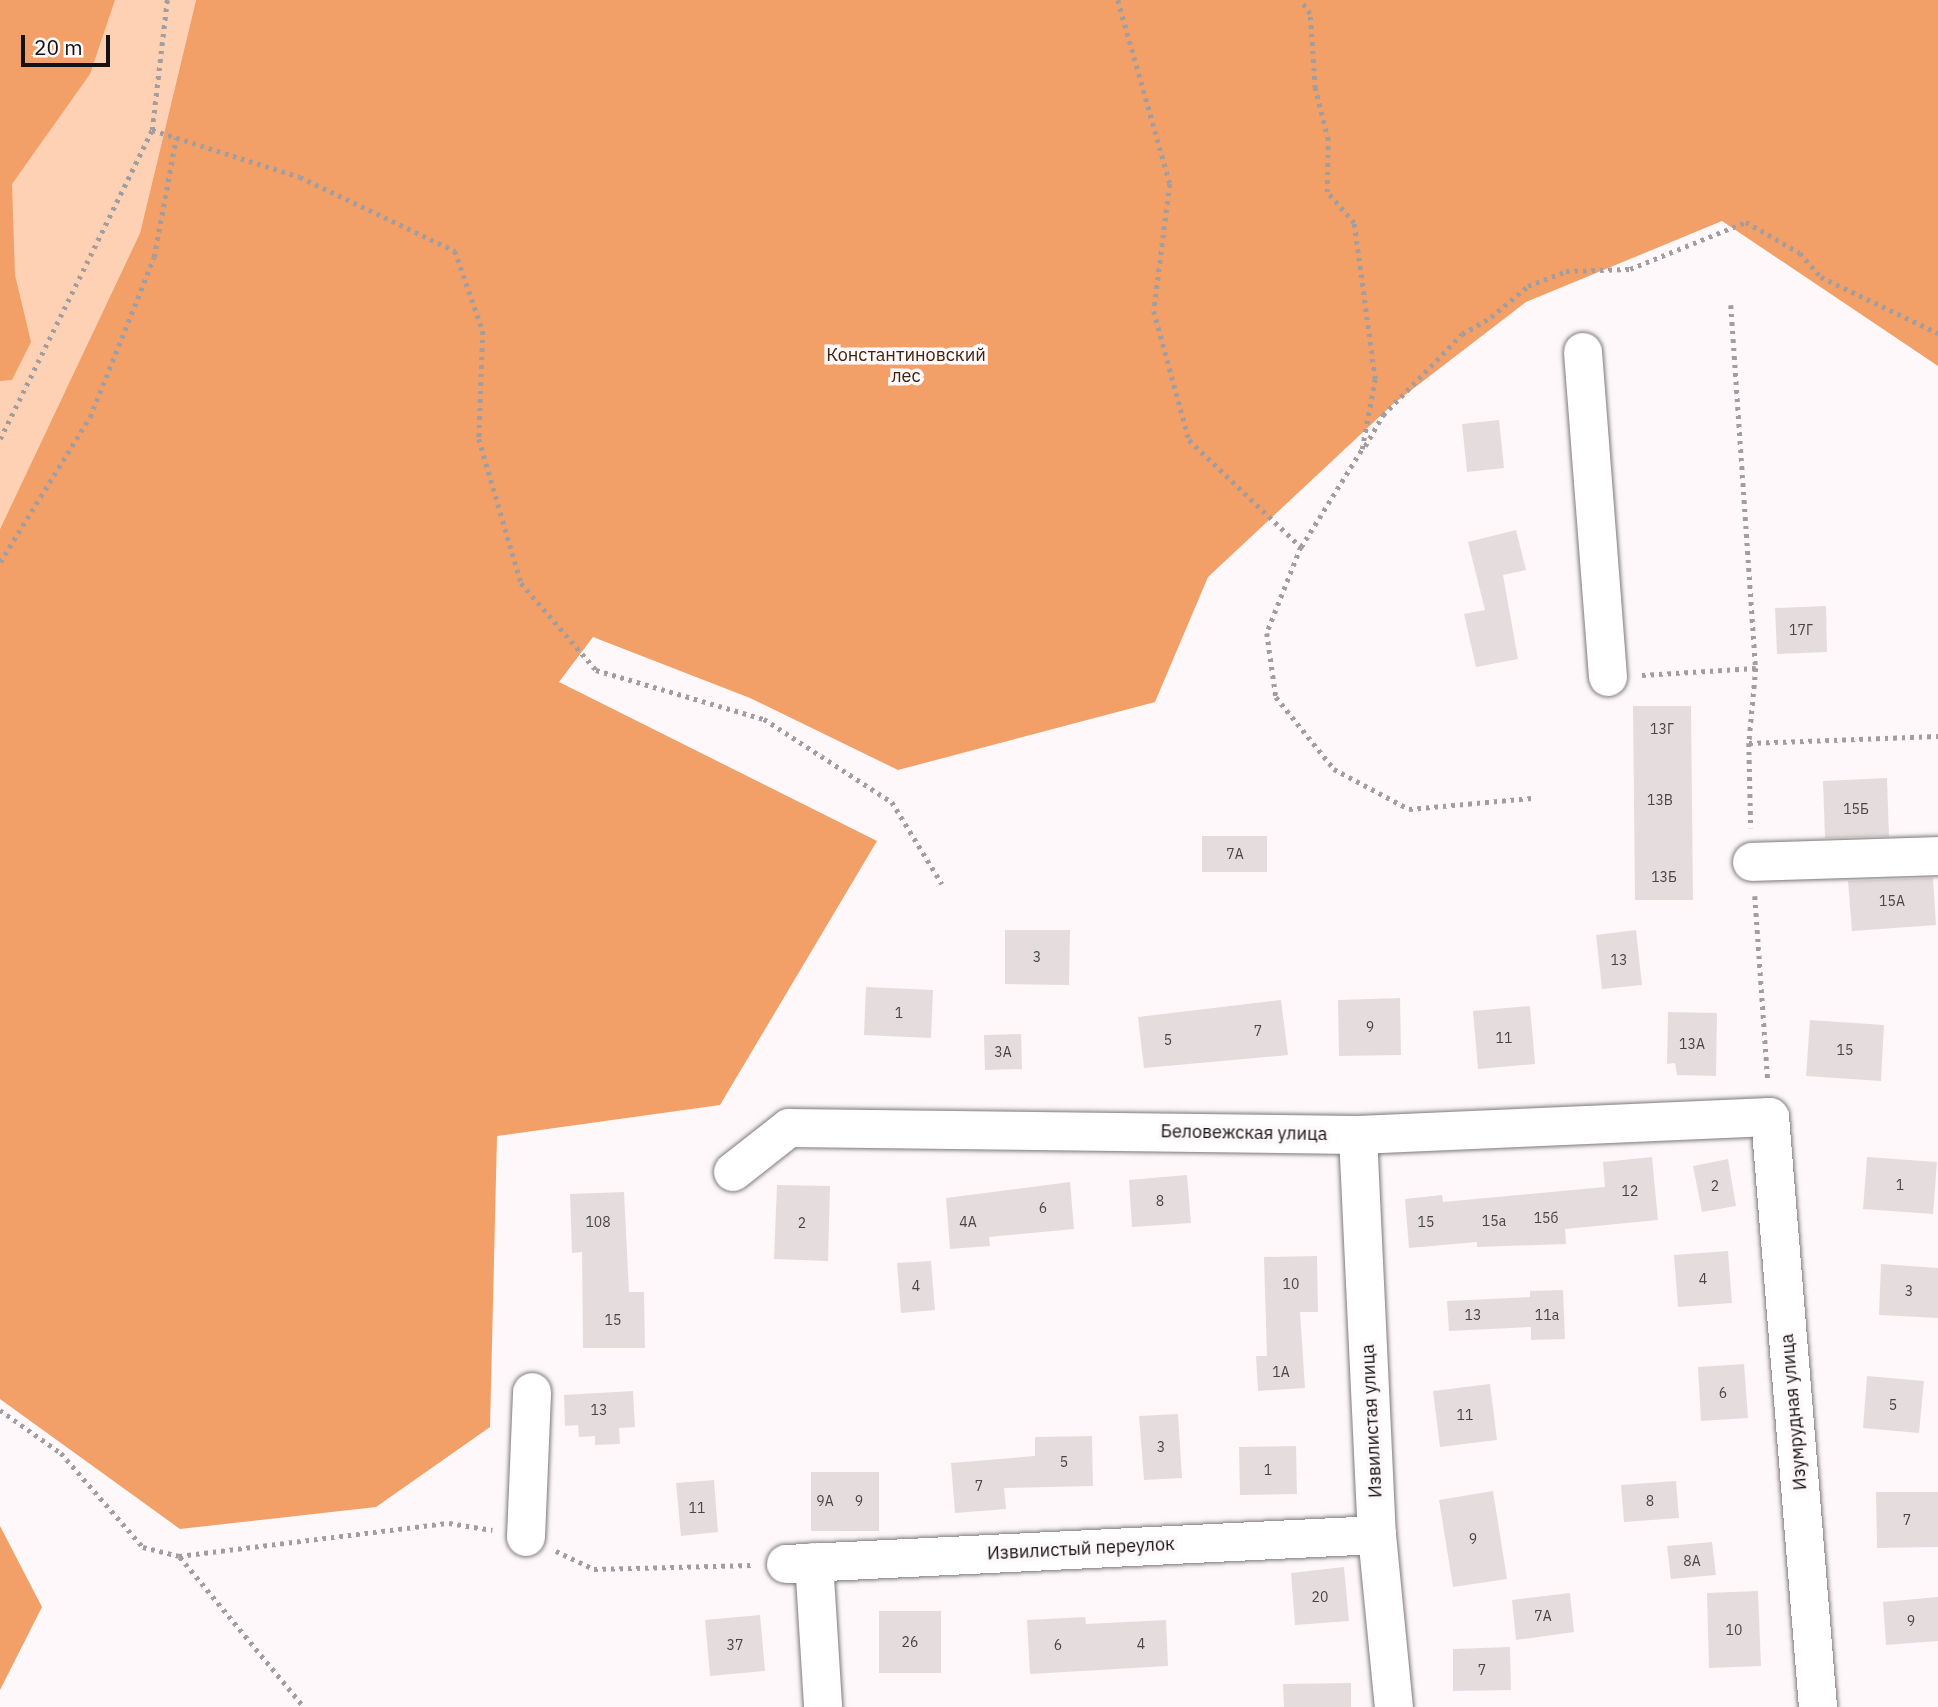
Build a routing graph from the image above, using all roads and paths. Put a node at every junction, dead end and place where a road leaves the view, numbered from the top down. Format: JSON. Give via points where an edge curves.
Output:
{"nodes":[{"id":1,"x":167,"y":0,"type":"edge"},
{"id":2,"x":1118,"y":0,"type":"edge"},
{"id":3,"x":1300,"y":0,"type":"edge"},
{"id":4,"x":152,"y":130,"type":"junction"},
{"id":5,"x":176,"y":138,"type":"junction"},
{"id":6,"x":1731,"y":305,"type":"dead end"},
{"id":7,"x":1938,"y":333,"type":"edge"},
{"id":8,"x":1583,"y":352,"type":"dead end"},
{"id":9,"x":0,"y":439,"type":"edge"},
{"id":10,"x":1362,"y":449,"type":"junction"},
{"id":11,"x":1301,"y":547,"type":"junction"},
{"id":12,"x":0,"y":562,"type":"edge"},
{"id":13,"x":1756,"y":668,"type":"junction"},
{"id":14,"x":1608,"y":677,"type":"joint"},
{"id":15,"x":1938,"y":736,"type":"edge"},
{"id":16,"x":1749,"y":743,"type":"junction"},
{"id":17,"x":1532,"y":798,"type":"dead end"},
{"id":18,"x":1938,"y":856,"type":"edge"},
{"id":19,"x":1752,"y":862,"type":"junction"},
{"id":20,"x":942,"y":884,"type":"dead end"},
{"id":21,"x":1770,"y":1116,"type":"junction"},
{"id":22,"x":1358,"y":1135,"type":"junction"},
{"id":23,"x":733,"y":1172,"type":"dead end"},
{"id":24,"x":532,"y":1392,"type":"dead end"},
{"id":25,"x":0,"y":1410,"type":"edge"},
{"id":26,"x":1377,"y":1535,"type":"junction"},
{"id":27,"x":526,"y":1537,"type":"junction"},
{"id":28,"x":179,"y":1556,"type":"junction"},
{"id":29,"x":800,"y":1563,"type":"junction"},
{"id":30,"x":304,"y":1707,"type":"edge"},
{"id":31,"x":823,"y":1707,"type":"edge"},
{"id":32,"x":1394,"y":1707,"type":"edge"},
{"id":33,"x":1818,"y":1707,"type":"edge"}],
"edges":[{"from":1,"to":4,"type":"path"},
{"from":2,"to":11,"type":"path","via":[[1170,184],[1154,311],[1189,440]]},
{"from":3,"to":10,"type":"path","via":[[1310,14],[1315,88],[1328,141],[1327,192],[1354,223],[1375,379]]},
{"from":4,"to":5,"type":"path"},
{"from":4,"to":9,"type":"path"},
{"from":5,"to":12,"type":"path","via":[[155,257],[90,417]]},
{"from":5,"to":20,"type":"path","via":[[300,177],[455,251],[483,331],[479,439],[521,583],[596,670],[764,719],[892,802]]},
{"from":6,"to":13,"type":"path"},
{"from":7,"to":10,"type":"path","via":[[1821,277],[1800,253],[1746,222],[1630,268],[1566,271],[1528,286],[1443,353],[1383,415]]},
{"from":8,"to":14,"type":"street"},
{"from":10,"to":11,"type":"path"},
{"from":11,"to":17,"type":"path","via":[[1267,633],[1276,697],[1334,769],[1409,808]]},
{"from":13,"to":14,"type":"path"},
{"from":13,"to":16,"type":"path"},
{"from":15,"to":16,"type":"path"},
{"from":16,"to":19,"type":"path"},
{"from":18,"to":19,"type":"street"},
{"from":19,"to":21,"type":"path"},
{"from":21,"to":22,"type":"street","name":"Беловежская улица"},
{"from":21,"to":33,"type":"street","name":"Изумрудная улица"},
{"from":22,"to":23,"type":"street","name":"Беловежская улица","via":[[789,1128]]},
{"from":22,"to":26,"type":"street","name":"Извилистая улица"},
{"from":24,"to":27,"type":"street"},
{"from":25,"to":28,"type":"path","via":[[61,1453],[143,1547]]},
{"from":26,"to":29,"type":"street","name":"Извилистый переулок"},
{"from":26,"to":32,"type":"street","name":"Извилистая улица"},
{"from":27,"to":28,"type":"path","via":[[449,1522]]},
{"from":27,"to":29,"type":"path","via":[[594,1569]]},
{"from":28,"to":30,"type":"path"},
{"from":29,"to":31,"type":"street"}]}
